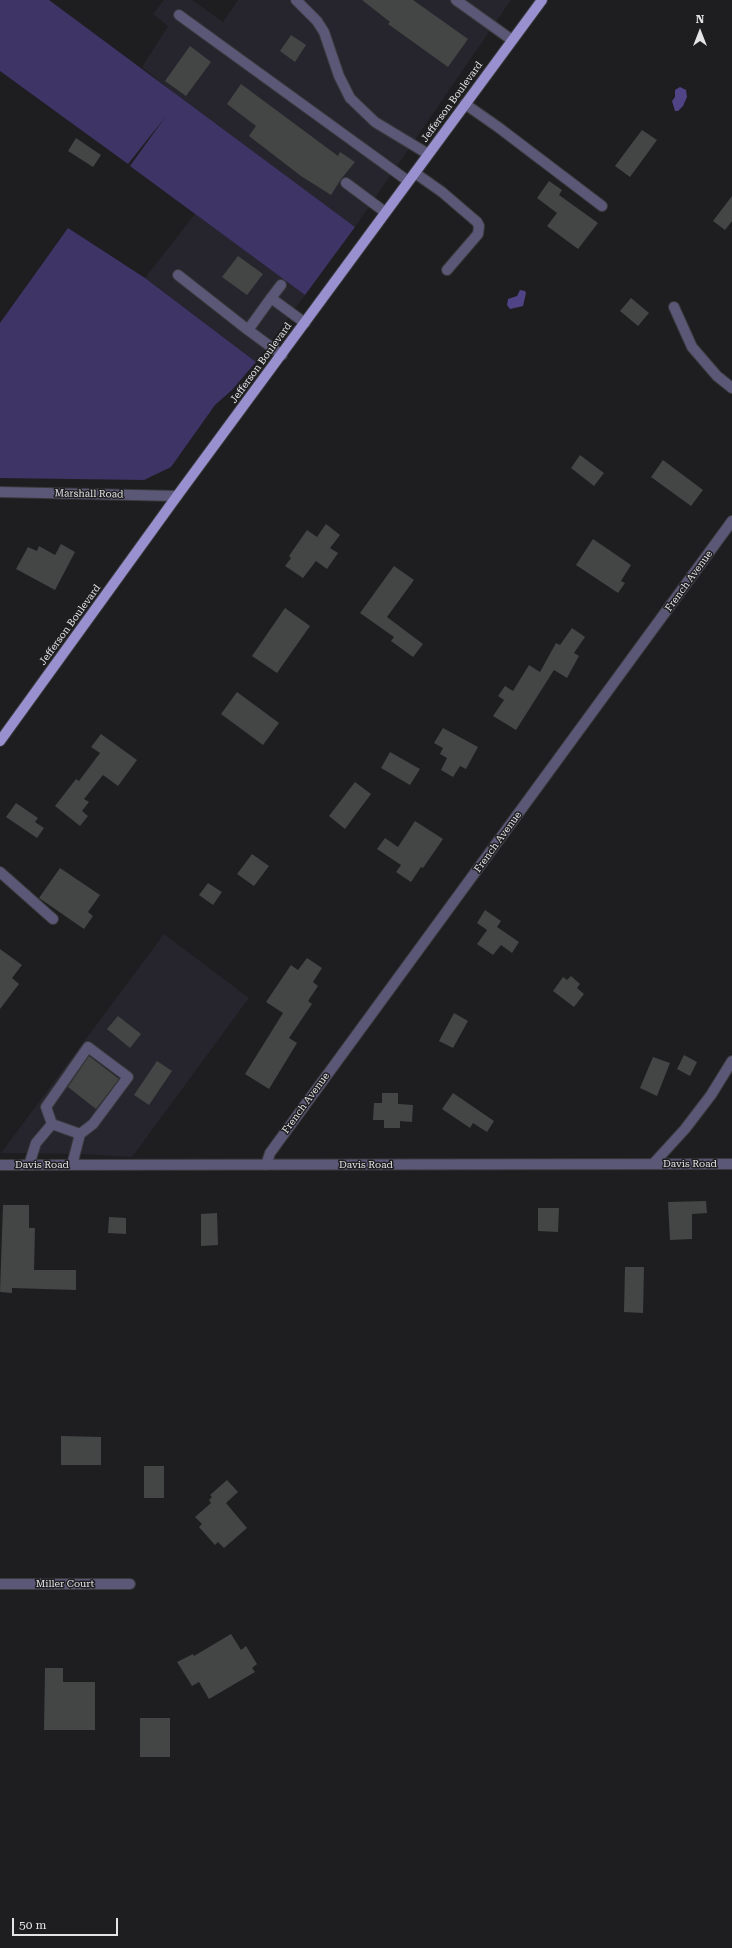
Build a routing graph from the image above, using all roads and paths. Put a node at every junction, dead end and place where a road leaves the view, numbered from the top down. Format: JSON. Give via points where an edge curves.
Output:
{"nodes":[{"id":1,"x":296,"y":0,"type":"edge"},
{"id":2,"x":456,"y":0,"type":"edge"},
{"id":3,"x":542,"y":0,"type":"edge"},
{"id":4,"x":179,"y":15,"type":"dead end"},
{"id":5,"x":512,"y":40,"type":"junction"},
{"id":6,"x":465,"y":104,"type":"junction"},
{"id":7,"x":428,"y":154,"type":"junction"},
{"id":8,"x":414,"y":173,"type":"junction"},
{"id":9,"x":408,"y":181,"type":"junction"},
{"id":10,"x":346,"y":183,"type":"dead end"},
{"id":11,"x":602,"y":206,"type":"dead end"},
{"id":12,"x":386,"y":212,"type":"junction"},
{"id":13,"x":447,"y":270,"type":"dead end"},
{"id":14,"x":178,"y":275,"type":"dead end"},
{"id":15,"x":281,"y":285,"type":"dead end"},
{"id":16,"x":271,"y":298,"type":"junction"},
{"id":17,"x":674,"y":307,"type":"dead end"},
{"id":18,"x":305,"y":323,"type":"junction"},
{"id":19,"x":248,"y":330,"type":"junction"},
{"id":20,"x":282,"y":355,"type":"junction"},
{"id":21,"x":732,"y":388,"type":"edge"},
{"id":22,"x":0,"y":492,"type":"edge"},
{"id":23,"x":177,"y":496,"type":"junction"},
{"id":24,"x":732,"y":521,"type":"edge"},
{"id":25,"x":0,"y":741,"type":"edge"},
{"id":26,"x":0,"y":872,"type":"edge"},
{"id":27,"x":52,"y":919,"type":"dead end"},
{"id":28,"x":732,"y":1061,"type":"edge"},
{"id":29,"x":52,"y":1124,"type":"junction"},
{"id":30,"x":80,"y":1134,"type":"junction"},
{"id":31,"x":653,"y":1164,"type":"junction"},
{"id":32,"x":732,"y":1164,"type":"edge"},
{"id":33,"x":0,"y":1165,"type":"edge"},
{"id":34,"x":29,"y":1165,"type":"junction"},
{"id":35,"x":72,"y":1165,"type":"junction"},
{"id":36,"x":266,"y":1165,"type":"junction"},
{"id":37,"x":0,"y":1584,"type":"edge"},
{"id":38,"x":130,"y":1584,"type":"dead end"}],
"edges":[{"from":1,"to":7,"type":"street","via":[[317,20],[324,32],[339,76],[350,98],[376,122]]},
{"from":2,"to":5,"type":"street"},
{"from":3,"to":5,"type":"main road","name":"Jefferson Boulevard"},
{"from":4,"to":9,"type":"street"},
{"from":5,"to":6,"type":"main road","name":"Jefferson Boulevard"},
{"from":6,"to":7,"type":"main road","name":"Jefferson Boulevard"},
{"from":6,"to":11,"type":"street"},
{"from":7,"to":8,"type":"main road","name":"Jefferson Boulevard"},
{"from":8,"to":9,"type":"main road","name":"Jefferson Boulevard"},
{"from":8,"to":13,"type":"street","via":[[442,192],[479,226],[478,234]]},
{"from":9,"to":12,"type":"main road","name":"Jefferson Boulevard"},
{"from":10,"to":12,"type":"street"},
{"from":12,"to":18,"type":"main road","name":"Jefferson Boulevard"},
{"from":14,"to":19,"type":"street"},
{"from":15,"to":16,"type":"street"},
{"from":16,"to":18,"type":"street"},
{"from":16,"to":19,"type":"street"},
{"from":17,"to":21,"type":"street","via":[[692,347],[717,376]]},
{"from":18,"to":20,"type":"main road","name":"Jefferson Boulevard"},
{"from":19,"to":20,"type":"street"},
{"from":20,"to":23,"type":"main road","name":"Jefferson Boulevard"},
{"from":22,"to":23,"type":"street","name":"Marshall Road"},
{"from":23,"to":25,"type":"main road","name":"Jefferson Boulevard"},
{"from":24,"to":36,"type":"street","name":"French Avenue","via":[[270,1153]]},
{"from":26,"to":27,"type":"street"},
{"from":28,"to":31,"type":"street","via":[[711,1095]]},
{"from":29,"to":30,"type":"street"},
{"from":29,"to":30,"type":"street","via":[[46,1107],[88,1047],[128,1077],[93,1124]]},
{"from":29,"to":34,"type":"street","via":[[36,1143]]},
{"from":30,"to":35,"type":"street"},
{"from":31,"to":32,"type":"street","name":"Davis Road"},
{"from":31,"to":36,"type":"street","name":"Davis Road"},
{"from":33,"to":34,"type":"street","name":"Davis Road"},
{"from":34,"to":35,"type":"street","name":"Davis Road"},
{"from":35,"to":36,"type":"street","name":"Davis Road"},
{"from":37,"to":38,"type":"street","name":"Miller Court"}]}
